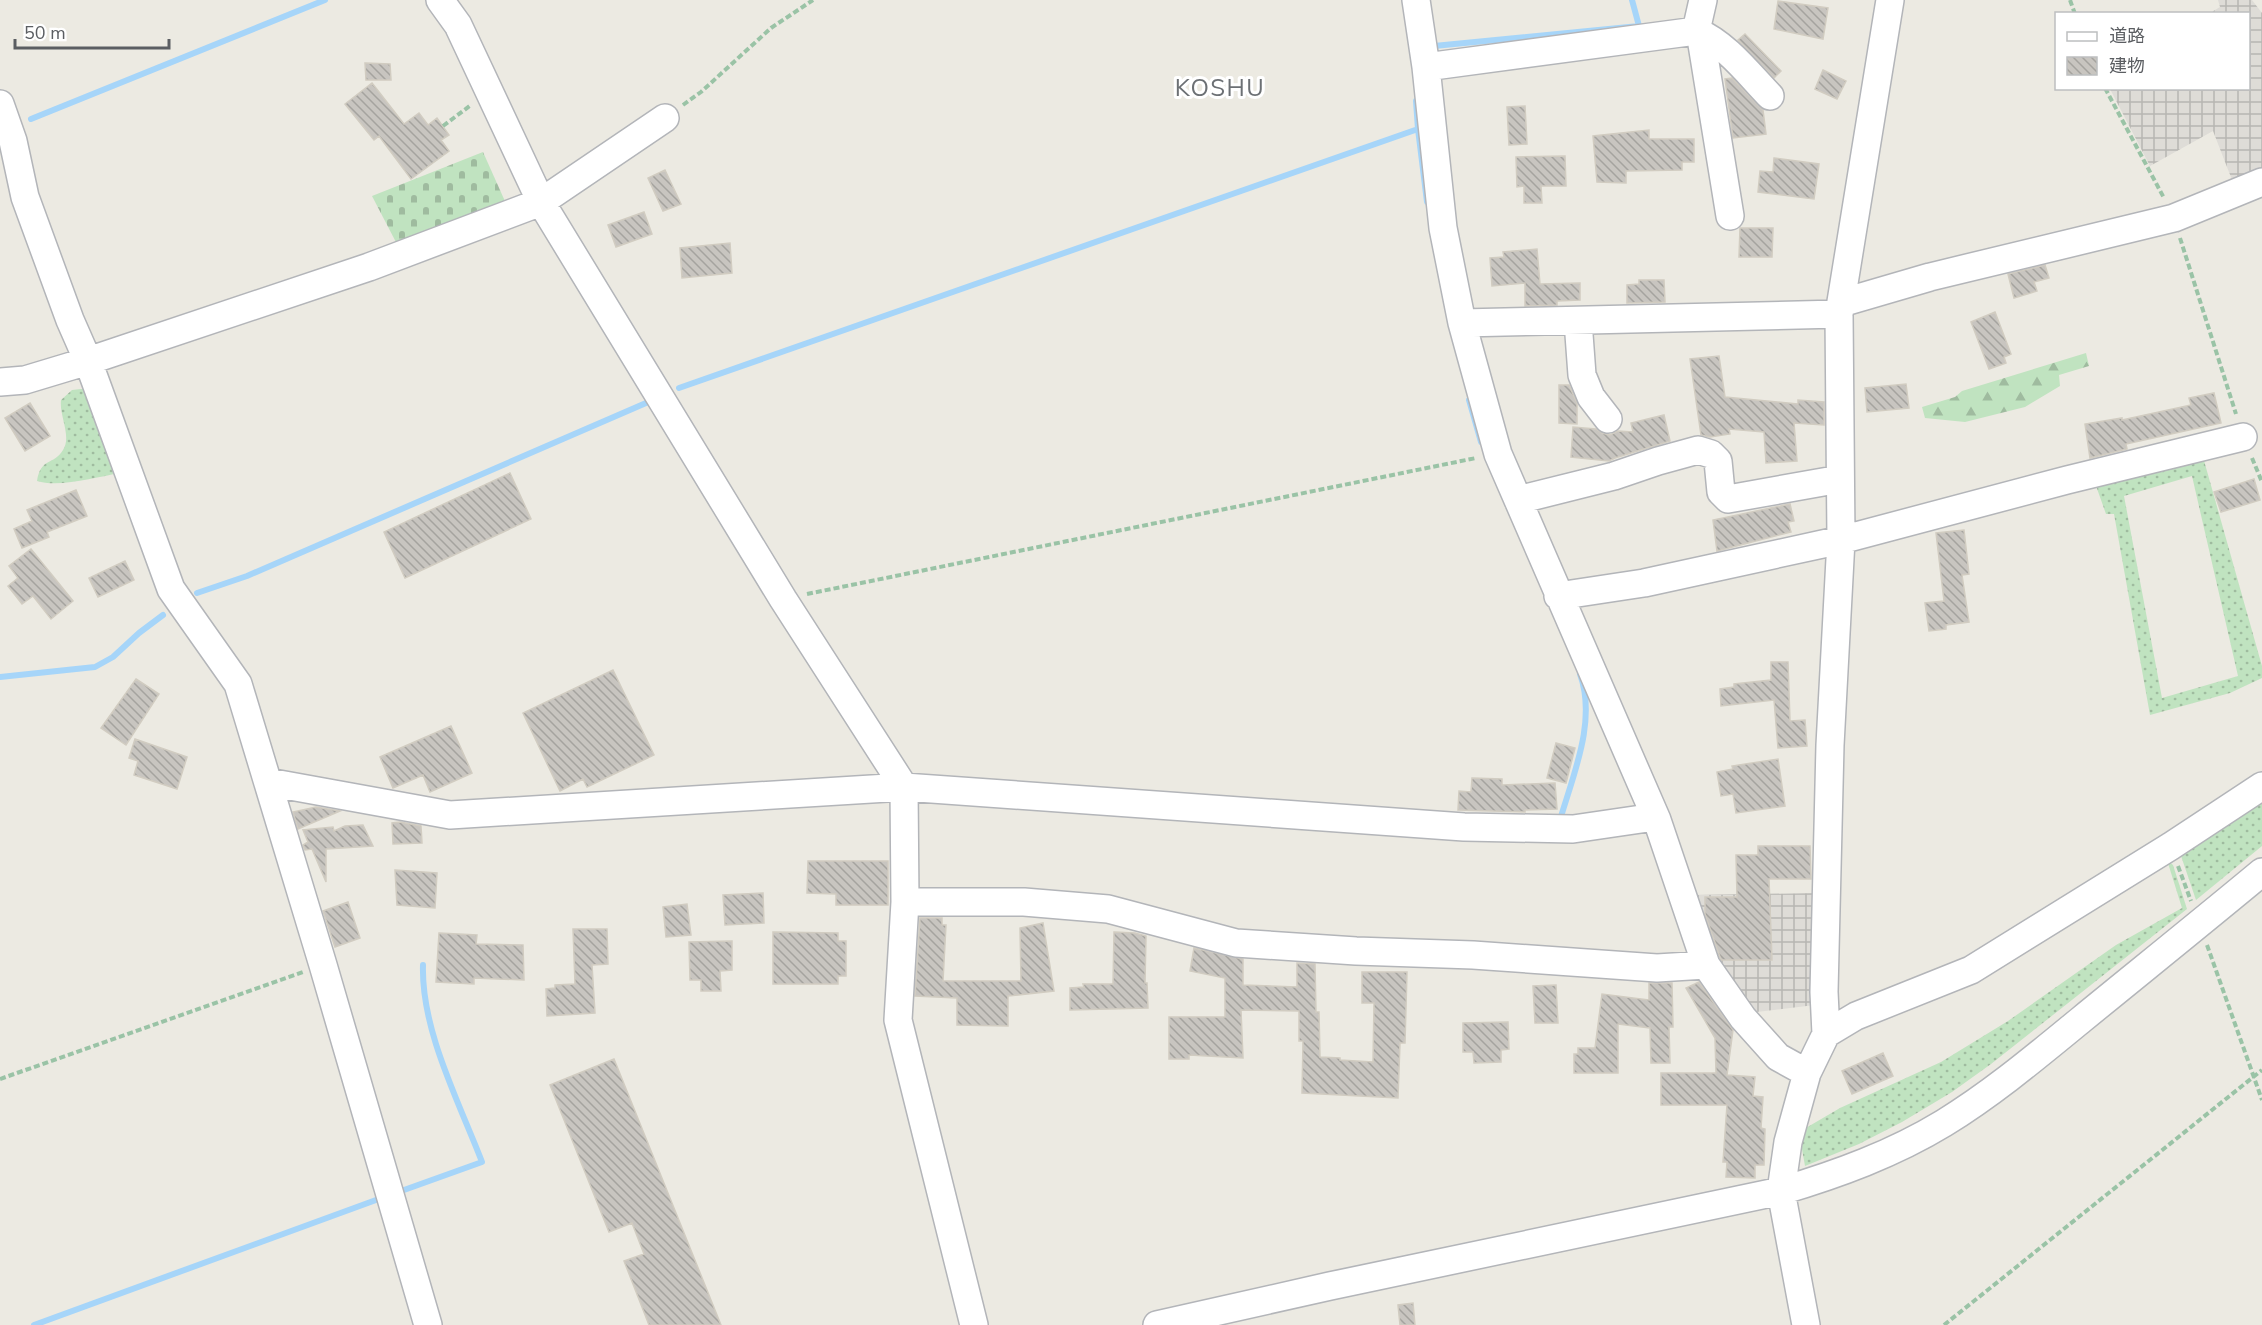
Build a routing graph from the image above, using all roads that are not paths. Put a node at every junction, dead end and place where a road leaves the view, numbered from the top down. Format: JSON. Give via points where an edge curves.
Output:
{"nodes":[{"id":1,"x":440,"y":0,"type":"edge"},
{"id":2,"x":1416,"y":0,"type":"edge"},
{"id":3,"x":1703,"y":0,"type":"edge"},
{"id":4,"x":1890,"y":0,"type":"edge"},
{"id":5,"x":1696,"y":31,"type":"junction"},
{"id":6,"x":1426,"y":67,"type":"junction"},
{"id":7,"x":1770,"y":96,"type":"dead end"},
{"id":8,"x":0,"y":104,"type":"edge"},
{"id":9,"x":665,"y":118,"type":"road end"},
{"id":10,"x":2262,"y":182,"type":"edge"},
{"id":11,"x":541,"y":202,"type":"junction"},
{"id":12,"x":1730,"y":216,"type":"dead end"},
{"id":13,"x":1840,"y":309,"type":"junction"},
{"id":14,"x":1578,"y":321,"type":"junction"},
{"id":15,"x":1462,"y":324,"type":"junction"},
{"id":16,"x":88,"y":361,"type":"junction"},
{"id":17,"x":0,"y":382,"type":"edge"},
{"id":18,"x":1608,"y":419,"type":"dead end"},
{"id":19,"x":2243,"y":437,"type":"road end"},
{"id":20,"x":1840,"y":479,"type":"junction"},
{"id":21,"x":1518,"y":500,"type":"junction"},
{"id":22,"x":1841,"y":540,"type":"junction"},
{"id":23,"x":1558,"y":596,"type":"junction"},
{"id":24,"x":268,"y":782,"type":"junction"},
{"id":25,"x":2262,"y":786,"type":"edge"},
{"id":26,"x":904,"y":787,"type":"junction"},
{"id":27,"x":1655,"y":817,"type":"junction"},
{"id":28,"x":2262,"y":872,"type":"edge"},
{"id":29,"x":904,"y":902,"type":"junction"},
{"id":30,"x":1706,"y":965,"type":"junction"},
{"id":31,"x":1826,"y":1034,"type":"junction"},
{"id":32,"x":1807,"y":1073,"type":"junction"},
{"id":33,"x":1781,"y":1191,"type":"junction"},
{"id":34,"x":428,"y":1325,"type":"edge"},
{"id":35,"x":974,"y":1325,"type":"edge"},
{"id":36,"x":1157,"y":1325,"type":"edge"},
{"id":37,"x":1806,"y":1325,"type":"edge"}],
"edges":[{"from":1,"to":11,"type":"street","via":[[458,26]]},
{"from":2,"to":6,"type":"street"},
{"from":3,"to":5,"type":"street"},
{"from":4,"to":13,"type":"street"},
{"from":5,"to":6,"type":"street"},
{"from":5,"to":7,"type":"street","via":[[1728,51]]},
{"from":5,"to":12,"type":"street","via":[[1701,38]]},
{"from":6,"to":15,"type":"street","via":[[1443,228]]},
{"from":8,"to":16,"type":"street","via":[[25,197]]},
{"from":9,"to":11,"type":"street"},
{"from":10,"to":13,"type":"street","via":[[2174,218],[1930,278]]},
{"from":11,"to":16,"type":"street","via":[[369,267]]},
{"from":11,"to":26,"type":"street","via":[[783,600]]},
{"from":13,"to":14,"type":"street"},
{"from":13,"to":20,"type":"street"},
{"from":14,"to":15,"type":"street"},
{"from":14,"to":18,"type":"street","via":[[1582,375],[1591,397]]},
{"from":15,"to":21,"type":"street","via":[[1498,454]]},
{"from":16,"to":17,"type":"street","via":[[25,380]]},
{"from":16,"to":24,"type":"street","via":[[171,589],[238,684]]},
{"from":19,"to":22,"type":"street"},
{"from":20,"to":21,"type":"street","via":[[1728,499],[1721,492],[1718,461],[1698,450]]},
{"from":20,"to":22,"type":"street"},
{"from":21,"to":23,"type":"street"},
{"from":22,"to":23,"type":"street","via":[[1644,583]]},
{"from":22,"to":31,"type":"street","via":[[1830,745]]},
{"from":23,"to":27,"type":"street"},
{"from":24,"to":26,"type":"street","via":[[450,815]]},
{"from":24,"to":34,"type":"street"},
{"from":25,"to":31,"type":"street","via":[[1971,970],[1856,1016]]},
{"from":26,"to":27,"type":"street","via":[[1464,827],[1573,829]]},
{"from":26,"to":29,"type":"street"},
{"from":27,"to":30,"type":"street"},
{"from":28,"to":33,"type":"street","via":[[2047,1047],[1945,1122],[1846,1171]]},
{"from":29,"to":30,"type":"street","via":[[1024,902],[1108,909],[1236,943],[1657,968]]},
{"from":29,"to":35,"type":"street","via":[[898,1020]]},
{"from":30,"to":32,"type":"street","via":[[1743,1018],[1778,1057]]},
{"from":31,"to":32,"type":"street"},
{"from":32,"to":33,"type":"street","via":[[1788,1142]]},
{"from":33,"to":36,"type":"street"},
{"from":33,"to":37,"type":"street"}]}
